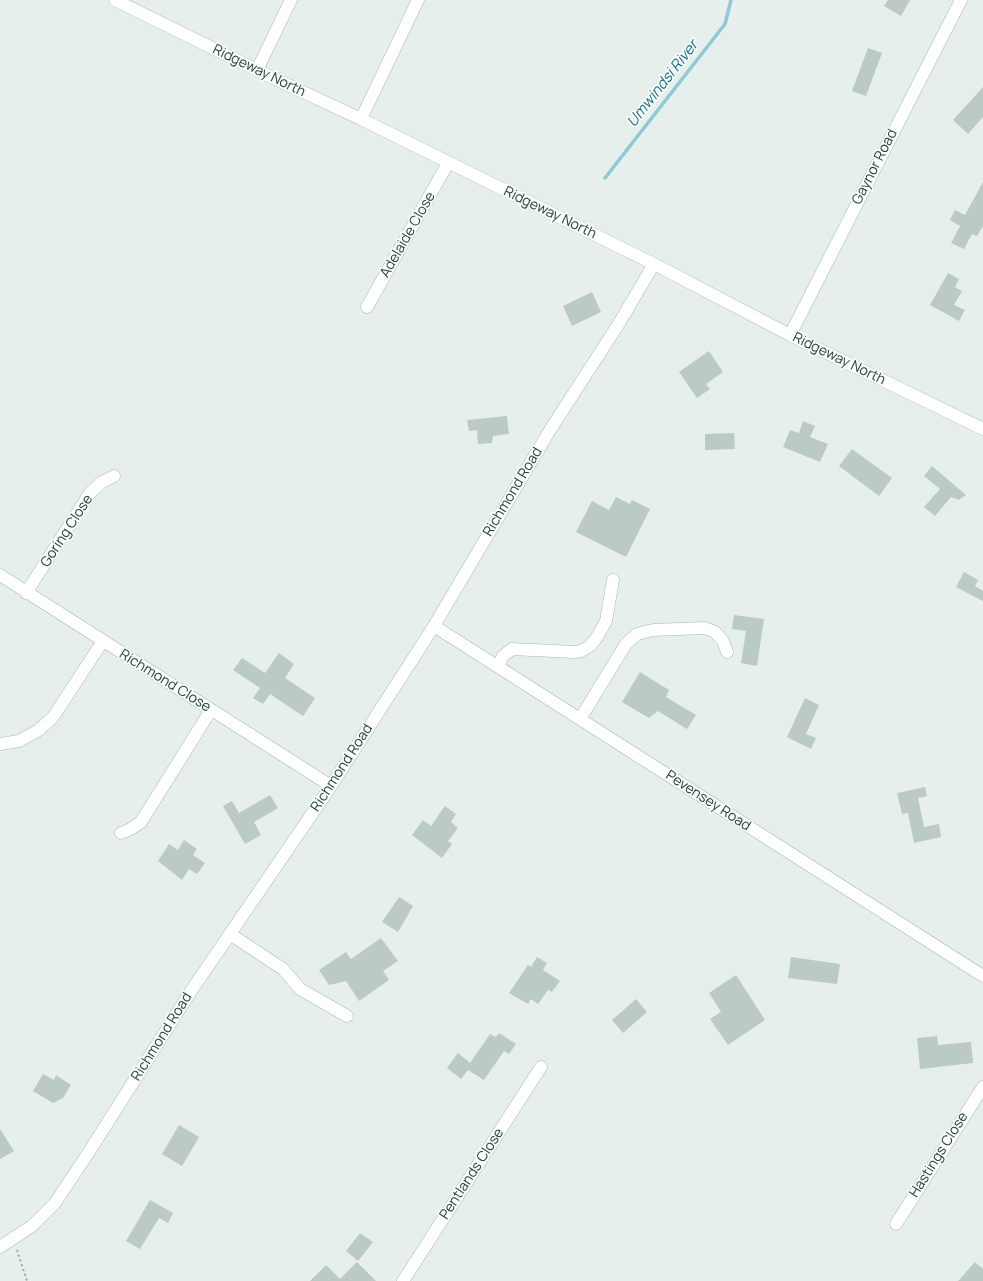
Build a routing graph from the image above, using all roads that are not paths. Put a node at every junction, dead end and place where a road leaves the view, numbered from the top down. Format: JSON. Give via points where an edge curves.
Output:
{"nodes":[{"id":1,"x":115,"y":0,"type":"edge"},
{"id":2,"x":291,"y":0,"type":"edge"},
{"id":3,"x":418,"y":0,"type":"edge"},
{"id":4,"x":961,"y":0,"type":"edge"},
{"id":5,"x":257,"y":70,"type":"junction"},
{"id":6,"x":361,"y":119,"type":"junction"},
{"id":7,"x":448,"y":163,"type":"junction"},
{"id":8,"x":654,"y":264,"type":"junction"},
{"id":9,"x":367,"y":307,"type":"dead end"},
{"id":10,"x":790,"y":335,"type":"junction"},
{"id":11,"x":983,"y":429,"type":"edge"},
{"id":12,"x":114,"y":476,"type":"dead end"},
{"id":13,"x":0,"y":575,"type":"edge"},
{"id":14,"x":614,"y":580,"type":"dead end"},
{"id":15,"x":26,"y":593,"type":"junction"},
{"id":16,"x":434,"y":626,"type":"junction"},
{"id":17,"x":103,"y":641,"type":"junction"},
{"id":18,"x":727,"y":652,"type":"dead end"},
{"id":19,"x":498,"y":666,"type":"junction"},
{"id":20,"x":211,"y":710,"type":"junction"},
{"id":21,"x":580,"y":719,"type":"junction"},
{"id":22,"x":0,"y":744,"type":"edge"},
{"id":23,"x":331,"y":786,"type":"junction"},
{"id":24,"x":121,"y":833,"type":"dead end"},
{"id":25,"x":230,"y":934,"type":"junction"},
{"id":26,"x":983,"y":976,"type":"edge"},
{"id":27,"x":347,"y":1016,"type":"dead end"},
{"id":28,"x":541,"y":1067,"type":"dead end"},
{"id":29,"x":983,"y":1087,"type":"edge"},
{"id":30,"x":896,"y":1224,"type":"dead end"},
{"id":31,"x":0,"y":1247,"type":"edge"},
{"id":32,"x":403,"y":1281,"type":"edge"}],
"edges":[{"from":1,"to":5,"type":"street","name":"Ridgeway North"},
{"from":2,"to":5,"type":"street"},
{"from":3,"to":6,"type":"street"},
{"from":4,"to":10,"type":"street","name":"Gaynor Road"},
{"from":5,"to":6,"type":"street","name":"Ridgeway North"},
{"from":6,"to":7,"type":"street","name":"Ridgeway North"},
{"from":7,"to":8,"type":"street","name":"Ridgeway North"},
{"from":7,"to":9,"type":"street","name":"Adelaide Close"},
{"from":8,"to":10,"type":"street","name":"Ridgeway North"},
{"from":8,"to":16,"type":"street","name":"Richmond Road","via":[[550,430]]},
{"from":10,"to":11,"type":"street","name":"Ridgeway North"},
{"from":12,"to":15,"type":"street","name":"Goring Close","via":[[102,482],[90,493]]},
{"from":13,"to":15,"type":"street","name":"Richmond Close"},
{"from":14,"to":19,"type":"street","via":[[606,622],[590,646],[575,652],[512,649],[503,656]]},
{"from":15,"to":17,"type":"street","name":"Richmond Close"},
{"from":16,"to":19,"type":"street","name":"Pevensey Road"},
{"from":16,"to":23,"type":"street","name":"Richmond Road"},
{"from":17,"to":20,"type":"street","name":"Richmond Close"},
{"from":17,"to":22,"type":"street","via":[[53,717],[39,730],[19,741]]},
{"from":18,"to":21,"type":"street","via":[[716,632],[705,628],[653,630],[637,634],[626,644]]},
{"from":19,"to":21,"type":"street","name":"Pevensey Road"},
{"from":20,"to":23,"type":"street","name":"Richmond Close"},
{"from":20,"to":24,"type":"street","via":[[141,822]]},
{"from":21,"to":26,"type":"street","name":"Pevensey Road"},
{"from":23,"to":25,"type":"street","name":"Richmond Road"},
{"from":25,"to":27,"type":"street","via":[[283,970],[300,989]]},
{"from":25,"to":31,"type":"street","name":"Richmond Road","via":[[54,1203],[32,1226]]},
{"from":28,"to":32,"type":"street","name":"Pentlands Close"},
{"from":29,"to":30,"type":"street","name":"Hastings Close"}]}
